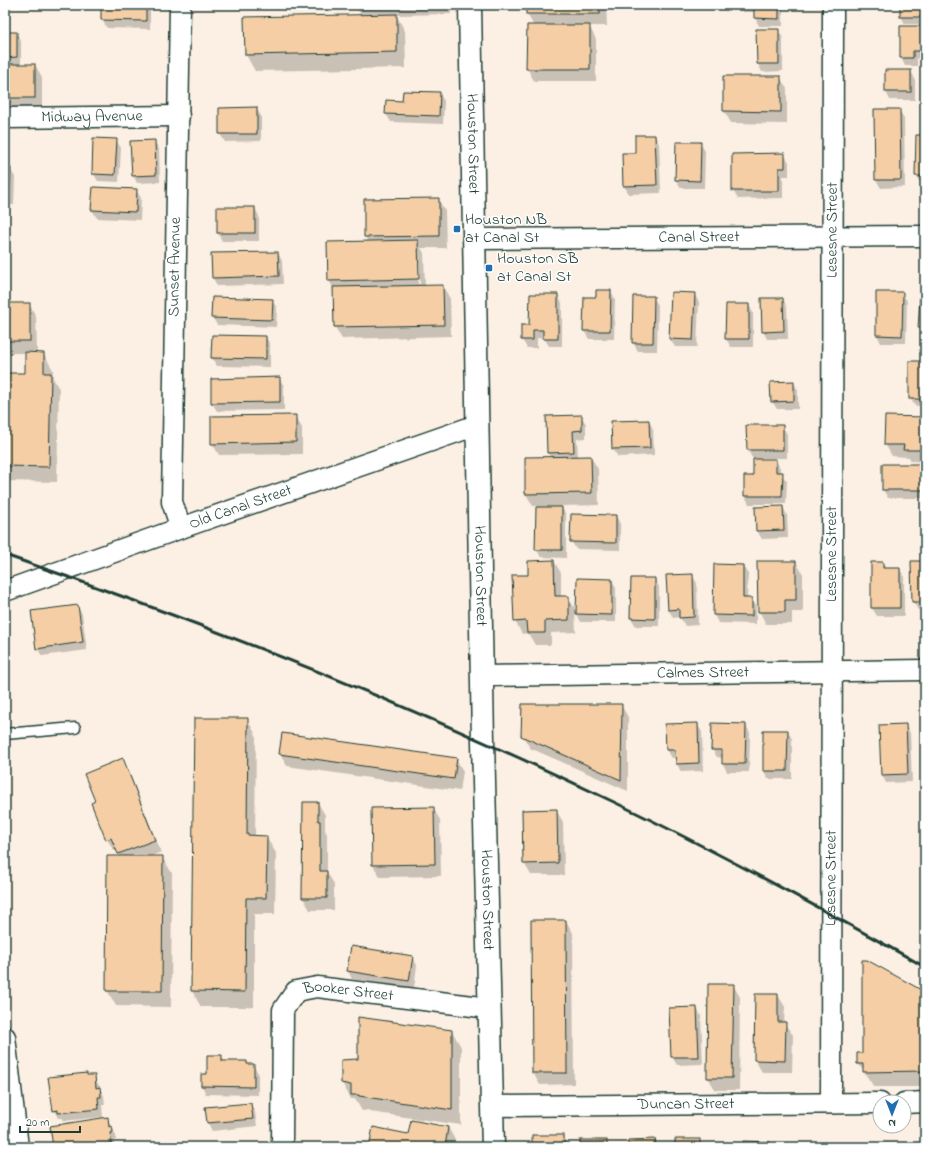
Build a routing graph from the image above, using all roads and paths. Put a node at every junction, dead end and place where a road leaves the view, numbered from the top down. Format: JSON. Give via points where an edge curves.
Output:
{"nodes":[{"id":1,"x":180,"y":5,"type":"edge"},
{"id":2,"x":470,"y":5,"type":"edge"},
{"id":3,"x":833,"y":5,"type":"edge"},
{"id":4,"x":178,"y":116,"type":"junction"},
{"id":5,"x":5,"y":118,"type":"edge"},
{"id":6,"x":925,"y":236,"type":"edge"},
{"id":7,"x":832,"y":237,"type":"junction"},
{"id":8,"x":473,"y":239,"type":"junction"},
{"id":9,"x":477,"y":425,"type":"junction"},
{"id":10,"x":181,"y":528,"type":"junction"},
{"id":11,"x":5,"y":591,"type":"edge"},
{"id":12,"x":925,"y":670,"type":"edge"},
{"id":13,"x":832,"y":672,"type":"junction"},
{"id":14,"x":482,"y":676,"type":"junction"},
{"id":15,"x":75,"y":728,"type":"dead end"},
{"id":16,"x":5,"y":734,"type":"edge"},
{"id":17,"x":489,"y":1008,"type":"junction"},
{"id":18,"x":5,"y":1037,"type":"edge"},
{"id":19,"x":912,"y":1102,"type":"edge"},
{"id":20,"x":925,"y":1102,"type":"edge"},
{"id":21,"x":831,"y":1103,"type":"junction"},
{"id":22,"x":872,"y":1103,"type":"edge"},
{"id":23,"x":492,"y":1106,"type":"junction"},
{"id":24,"x":18,"y":1147,"type":"edge"},
{"id":25,"x":282,"y":1147,"type":"edge"},
{"id":26,"x":493,"y":1147,"type":"edge"}],
"edges":[{"from":1,"to":4,"type":"street","name":"Sunset Avenue"},
{"from":2,"to":8,"type":"street","name":"Houston Street"},
{"from":3,"to":7,"type":"street","name":"Lesesne Street"},
{"from":4,"to":5,"type":"street","name":"Midway Avenue"},
{"from":4,"to":10,"type":"street","name":"Sunset Avenue","via":[[172,502]]},
{"from":6,"to":7,"type":"street","name":"Canal Street"},
{"from":7,"to":8,"type":"street","name":"Canal Street"},
{"from":7,"to":13,"type":"street","name":"Lesesne Street"},
{"from":8,"to":9,"type":"street","name":"Houston Street"},
{"from":9,"to":10,"type":"street","name":"Old Canal Street"},
{"from":9,"to":14,"type":"street","name":"Houston Street"},
{"from":10,"to":11,"type":"street","name":"Old Canal Street"},
{"from":12,"to":13,"type":"street","name":"Calmes Street"},
{"from":13,"to":14,"type":"street","name":"Calmes Street"},
{"from":13,"to":21,"type":"street","name":"Lesesne Street"},
{"from":14,"to":17,"type":"street","name":"Houston Street"},
{"from":15,"to":16,"type":"lane"},
{"from":17,"to":23,"type":"street","name":"Houston Street"},
{"from":17,"to":25,"type":"street","name":"Booker Street","via":[[317,987],[296,991],[283,1010]]},
{"from":18,"to":24,"type":"street"},
{"from":19,"to":20,"type":"street"},
{"from":21,"to":22,"type":"street","name":"Duncan Street"},
{"from":21,"to":23,"type":"street","name":"Duncan Street"},
{"from":23,"to":26,"type":"street","name":"Houston Street"}]}
